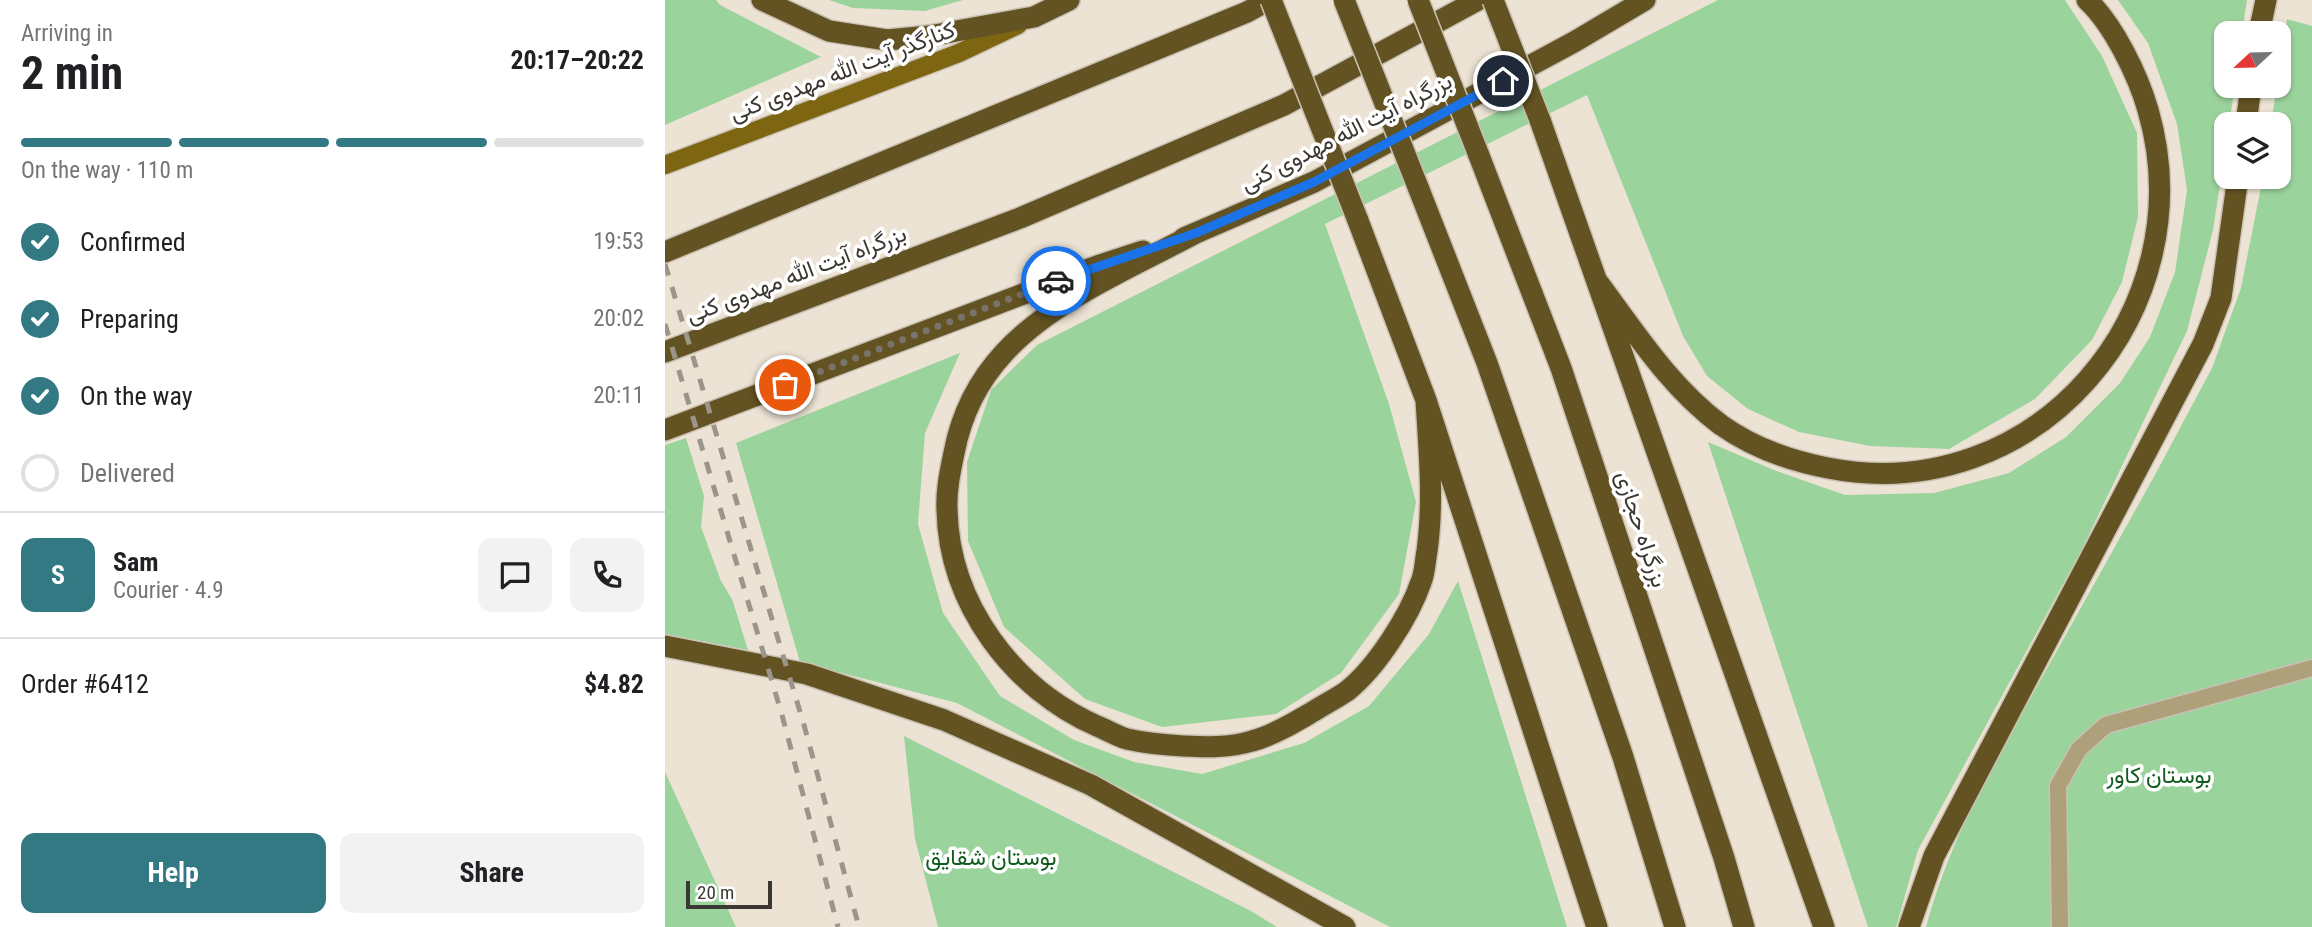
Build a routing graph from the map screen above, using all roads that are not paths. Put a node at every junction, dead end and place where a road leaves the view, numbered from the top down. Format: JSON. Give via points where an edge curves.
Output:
{"nodes":[{"id":1,"x":762,"y":0,"type":"edge"},
{"id":2,"x":1069,"y":0,"type":"edge"},
{"id":3,"x":1270,"y":0,"type":"edge"},
{"id":4,"x":1344,"y":0,"type":"edge"},
{"id":5,"x":1418,"y":0,"type":"edge"},
{"id":6,"x":1478,"y":0,"type":"edge"},
{"id":7,"x":1493,"y":0,"type":"edge"},
{"id":8,"x":1645,"y":0,"type":"edge"},
{"id":9,"x":2087,"y":0,"type":"edge"},
{"id":10,"x":2266,"y":0,"type":"edge"},
{"id":11,"x":1034,"y":17,"type":"junction"},
{"id":12,"x":2262,"y":21,"type":"edge"},
{"id":13,"x":665,"y":165,"type":"edge"},
{"id":14,"x":2236,"y":189,"type":"edge"},
{"id":15,"x":1196,"y":233,"type":"junction"},
{"id":16,"x":665,"y":252,"type":"edge"},
{"id":17,"x":1597,"y":281,"type":"junction"},
{"id":18,"x":665,"y":352,"type":"edge"},
{"id":19,"x":1426,"y":400,"type":"junction"},
{"id":20,"x":665,"y":430,"type":"edge"},
{"id":21,"x":665,"y":646,"type":"edge"},
{"id":22,"x":2312,"y":668,"type":"edge"},
{"id":23,"x":1345,"y":927,"type":"edge"},
{"id":24,"x":1597,"y":927,"type":"edge"},
{"id":25,"x":1675,"y":927,"type":"edge"},
{"id":26,"x":1744,"y":927,"type":"edge"},
{"id":27,"x":1823,"y":927,"type":"edge"},
{"id":28,"x":1909,"y":927,"type":"edge"},
{"id":29,"x":2060,"y":927,"type":"edge"}],
"edges":[{"from":1,"to":11,"type":"highway","via":[[829,31],[887,40]]},
{"from":2,"to":11,"type":"highway"},
{"from":3,"to":16,"type":"highway"},
{"from":3,"to":19,"type":"highway","bridge":true},
{"from":4,"to":25,"type":"highway","bridge":true,"via":[[1487,363],[1623,757]]},
{"from":5,"to":26,"type":"highway","name":"بزرگراه حجازی","bridge":true,"via":[[1561,368]]},
{"from":6,"to":18,"type":"highway","name":"بزرگراه آیت الله مهدوی کنی","via":[[1246,121],[1020,218]]},
{"from":7,"to":17,"type":"highway","bridge":true},
{"from":8,"to":15,"type":"highway","name":"بزرگراه آیت الله مهدوی کنی","via":[[1314,182]]},
{"from":9,"to":17,"type":"highway","via":[[2122,47],[2144,93],[2161,175],[2158,231],[2146,279],[2125,328],[2092,376],[2056,412],[2010,442],[1962,463],[1896,474],[1857,474],[1763,449],[1688,398]]},
{"from":10,"to":12,"type":"highway"},
{"from":11,"to":13,"type":"main road","name":"کنارگذر آیت الله مهدوی کنی","via":[[959,52]]},
{"from":14,"to":28,"type":"highway","via":[[2221,298],[2203,344],[1934,856]]},
{"from":15,"to":19,"type":"highway","via":[[1075,298],[1021,335],[976,390],[955,444],[946,510],[963,585],[976,616],[1008,661],[1058,706],[1125,738],[1218,747],[1282,729],[1347,691],[1375,661],[1422,581],[1432,491]]},
{"from":15,"to":20,"type":"highway","name":"بزرگراه آیت الله مهدوی کنی"},
{"from":17,"to":27,"type":"highway"},
{"from":19,"to":24,"type":"highway"},
{"from":21,"to":23,"type":"highway","via":[[807,674],[944,720],[1091,785]]},
{"from":22,"to":29,"type":"lane","via":[[2106,725],[2079,749],[2058,786]]}]}
